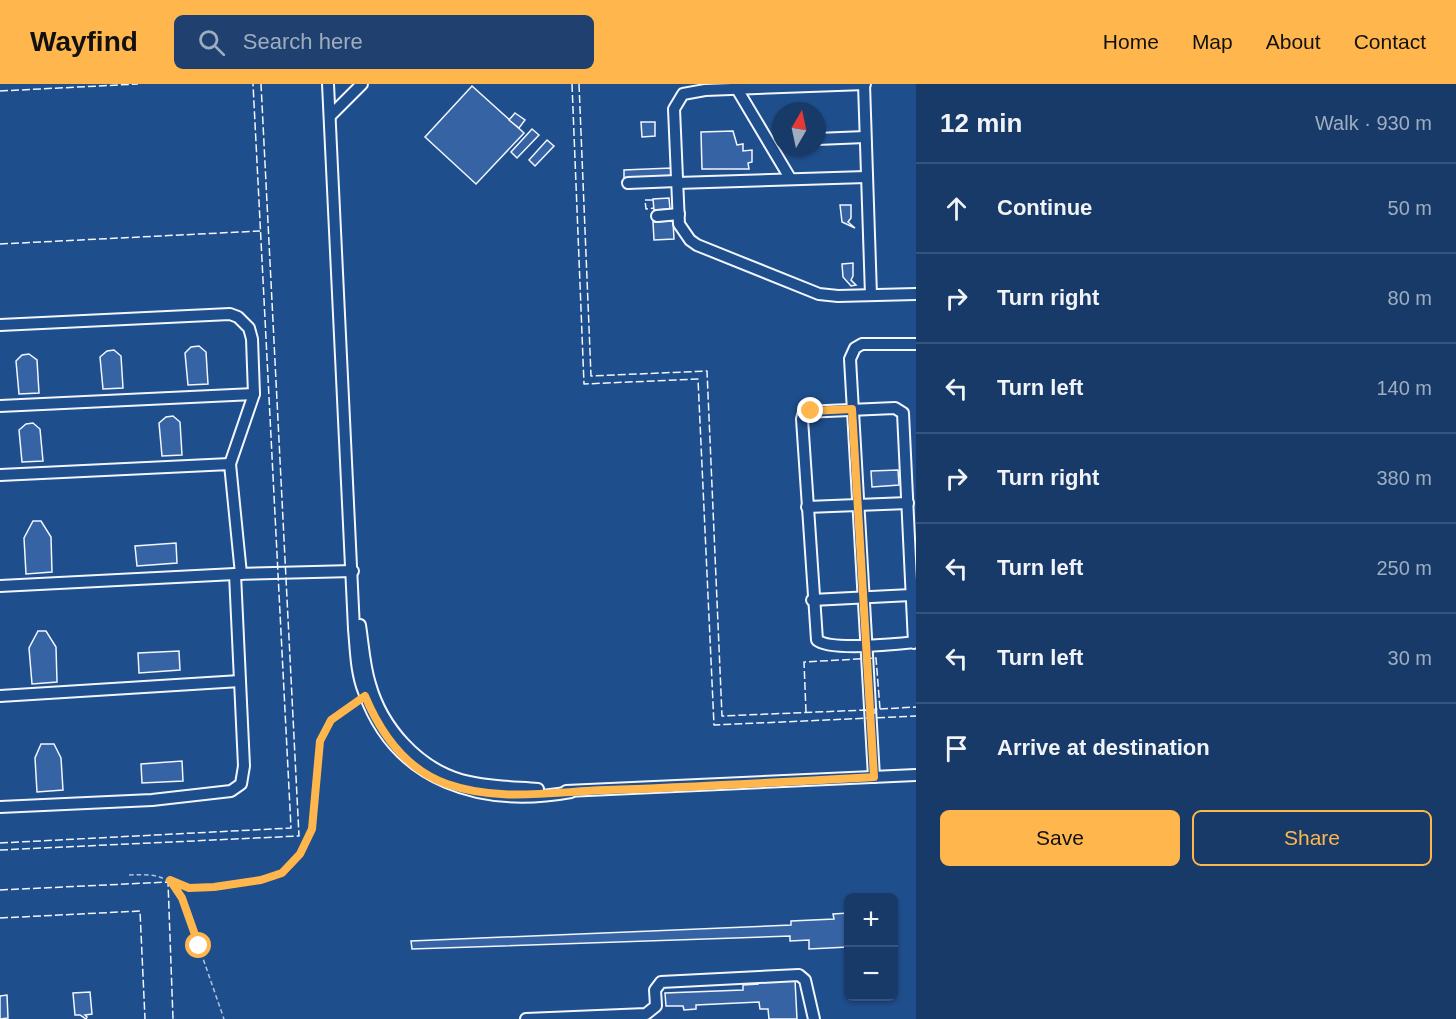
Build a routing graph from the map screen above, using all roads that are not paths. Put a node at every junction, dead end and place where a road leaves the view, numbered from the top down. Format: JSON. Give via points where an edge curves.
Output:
{"nodes":[{"id":1,"x":328,"y":84,"type":"edge"},
{"id":2,"x":362,"y":84,"type":"edge"},
{"id":3,"x":865,"y":84,"type":"edge"},
{"id":4,"x":737,"y":89,"type":"junction"},
{"id":5,"x":330,"y":116,"type":"junction"},
{"id":6,"x":865,"y":137,"type":"junction"},
{"id":7,"x":826,"y":139,"type":"edge"},
{"id":8,"x":768,"y":140,"type":"junction"},
{"id":9,"x":772,"y":140,"type":"edge"},
{"id":10,"x":866,"y":177,"type":"junction"},
{"id":11,"x":790,"y":178,"type":"junction"},
{"id":12,"x":677,"y":182,"type":"junction"},
{"id":13,"x":628,"y":183,"type":"dead end"},
{"id":14,"x":679,"y":214,"type":"junction"},
{"id":15,"x":657,"y":216,"type":"dead end"},
{"id":16,"x":916,"y":294,"type":"edge"},
{"id":17,"x":871,"y":295,"type":"junction"},
{"id":18,"x":0,"y":325,"type":"edge"},
{"id":19,"x":916,"y":344,"type":"edge"},
{"id":20,"x":254,"y":394,"type":"junction"},
{"id":21,"x":0,"y":406,"type":"edge"},
{"id":22,"x":852,"y":409,"type":"junction"},
{"id":23,"x":230,"y":464,"type":"junction"},
{"id":24,"x":0,"y":475,"type":"edge"},
{"id":25,"x":908,"y":502,"type":"junction"},
{"id":26,"x":857,"y":505,"type":"junction"},
{"id":27,"x":807,"y":507,"type":"junction"},
{"id":28,"x":353,"y":571,"type":"junction"},
{"id":29,"x":238,"y":574,"type":"junction"},
{"id":30,"x":0,"y":586,"type":"edge"},
{"id":31,"x":911,"y":595,"type":"junction"},
{"id":32,"x":862,"y":597,"type":"junction"},
{"id":33,"x":813,"y":600,"type":"junction"},
{"id":34,"x":354,"y":604,"type":"junction"},
{"id":35,"x":915,"y":643,"type":"edge"},
{"id":36,"x":867,"y":646,"type":"junction"},
{"id":37,"x":240,"y":681,"type":"junction"},
{"id":38,"x":0,"y":696,"type":"edge"},
{"id":39,"x":916,"y":775,"type":"edge"},
{"id":40,"x":874,"y":777,"type":"junction"},
{"id":41,"x":571,"y":792,"type":"junction"},
{"id":42,"x":0,"y":807,"type":"edge"},
{"id":43,"x":526,"y":1019,"type":"edge"},
{"id":44,"x":814,"y":1019,"type":"edge"}],
"edges":[{"from":1,"to":5,"type":"street"},
{"from":2,"to":5,"type":"street"},
{"from":3,"to":4,"type":"street"},
{"from":3,"to":6,"type":"street"},
{"from":4,"to":8,"type":"street"},
{"from":4,"to":12,"type":"street","via":[[691,92],[677,100]]},
{"from":5,"to":28,"type":"street"},
{"from":6,"to":7,"type":"street"},
{"from":6,"to":10,"type":"street"},
{"from":8,"to":9,"type":"street"},
{"from":8,"to":11,"type":"street"},
{"from":10,"to":11,"type":"street"},
{"from":10,"to":17,"type":"street"},
{"from":11,"to":12,"type":"street"},
{"from":12,"to":13,"type":"street"},
{"from":12,"to":14,"type":"street"},
{"from":14,"to":15,"type":"street"},
{"from":14,"to":17,"type":"street","via":[[684,233],[708,249],[819,294]]},
{"from":16,"to":17,"type":"street"},
{"from":18,"to":20,"type":"street","via":[[230,314],[249,328]]},
{"from":19,"to":22,"type":"street","via":[[869,344],[855,348],[850,359]]},
{"from":20,"to":21,"type":"street"},
{"from":20,"to":23,"type":"street"},
{"from":22,"to":25,"type":"street","via":[[902,411]]},
{"from":22,"to":26,"type":"street"},
{"from":22,"to":27,"type":"street","via":[[807,411],[802,415]]},
{"from":23,"to":24,"type":"street"},
{"from":23,"to":29,"type":"street"},
{"from":25,"to":26,"type":"street"},
{"from":25,"to":31,"type":"street"},
{"from":26,"to":27,"type":"street"},
{"from":26,"to":32,"type":"street"},
{"from":27,"to":33,"type":"street"},
{"from":28,"to":29,"type":"street"},
{"from":28,"to":34,"type":"street"},
{"from":29,"to":30,"type":"street"},
{"from":29,"to":37,"type":"street"},
{"from":31,"to":32,"type":"street"},
{"from":31,"to":35,"type":"street"},
{"from":32,"to":33,"type":"street"},
{"from":32,"to":36,"type":"street"},
{"from":33,"to":36,"type":"street","via":[[815,636],[820,643]]},
{"from":34,"to":41,"type":"street","via":[[377,703],[397,736],[416,754],[436,769],[462,780]]},
{"from":34,"to":41,"type":"street","via":[[356,658],[365,696],[394,747],[434,779],[459,788],[495,794]]},
{"from":35,"to":36,"type":"street"},
{"from":36,"to":40,"type":"street"},
{"from":37,"to":38,"type":"street"},
{"from":37,"to":42,"type":"street","via":[[244,766],[240,784],[231,791],[152,800]]},
{"from":39,"to":40,"type":"street"},
{"from":40,"to":41,"type":"street"},
{"from":43,"to":44,"type":"street","via":[[646,1014],[656,1006],[655,990],[661,982],[799,975],[805,980]]}]}
